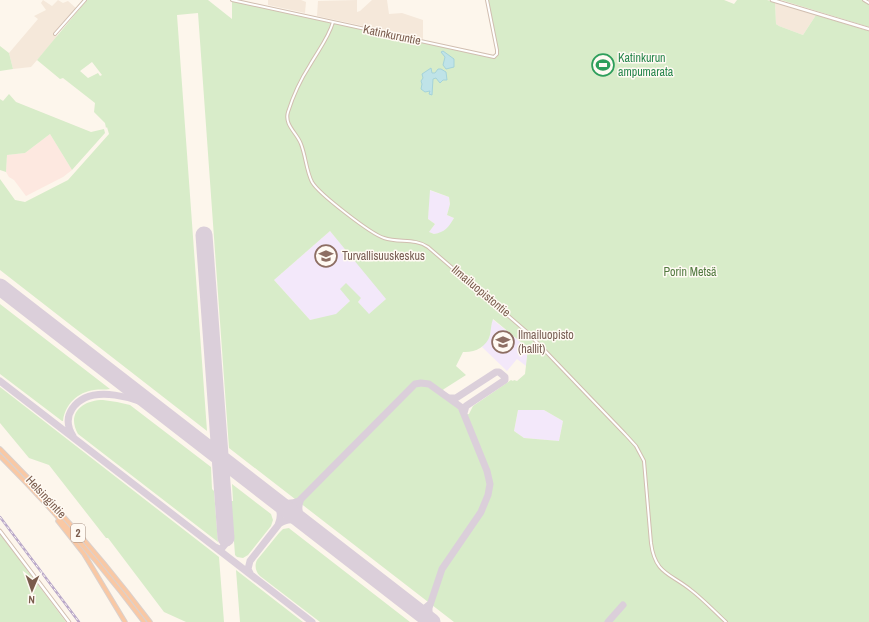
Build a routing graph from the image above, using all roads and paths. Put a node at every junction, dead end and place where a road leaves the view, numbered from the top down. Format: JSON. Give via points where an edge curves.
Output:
{"nodes":[{"id":1,"x":85,"y":0,"type":"edge"},
{"id":2,"x":232,"y":0,"type":"edge"},
{"id":3,"x":487,"y":0,"type":"edge"},
{"id":4,"x":772,"y":0,"type":"edge"},
{"id":5,"x":864,"y":0,"type":"edge"},
{"id":6,"x":869,"y":3,"type":"edge"},
{"id":7,"x":333,"y":22,"type":"junction"},
{"id":8,"x":869,"y":29,"type":"edge"},
{"id":9,"x":55,"y":34,"type":"dead end"},
{"id":10,"x":0,"y":449,"type":"edge"},
{"id":11,"x":0,"y":456,"type":"edge"},
{"id":12,"x":38,"y":495,"type":"junction"},
{"id":13,"x":0,"y":531,"type":"edge"},
{"id":14,"x":69,"y":622,"type":"edge"},
{"id":15,"x":125,"y":622,"type":"edge"},
{"id":16,"x":144,"y":622,"type":"edge"},
{"id":17,"x":150,"y":622,"type":"edge"},
{"id":18,"x":726,"y":622,"type":"edge"}],
"edges":[{"from":1,"to":9,"type":"street"},
{"from":2,"to":7,"type":"street","name":"Katinkuruntie"},
{"from":3,"to":7,"type":"street","name":"Katinkuruntie","via":[[497,50],[494,57]]},
{"from":4,"to":8,"type":"street"},
{"from":5,"to":6,"type":"street"},
{"from":7,"to":18,"type":"street","name":"Ilmailuopistontie","via":[[299,86],[287,116],[288,123],[300,142],[313,184],[328,199],[374,233],[389,239],[422,243],[432,250],[527,332],[625,434],[636,446],[644,461],[652,552],[656,562],[667,574],[693,591]]},
{"from":10,"to":17,"type":"highway","name":"Helsingintie","number":"2","via":[[72,526]]},
{"from":11,"to":12,"type":"highway","name":"Helsingintie","number":"2"},
{"from":12,"to":15,"type":"highway","via":[[84,554]]},
{"from":12,"to":16,"type":"highway","name":"Helsingintie","number":"2"},
{"from":13,"to":14,"type":"street"}]}
